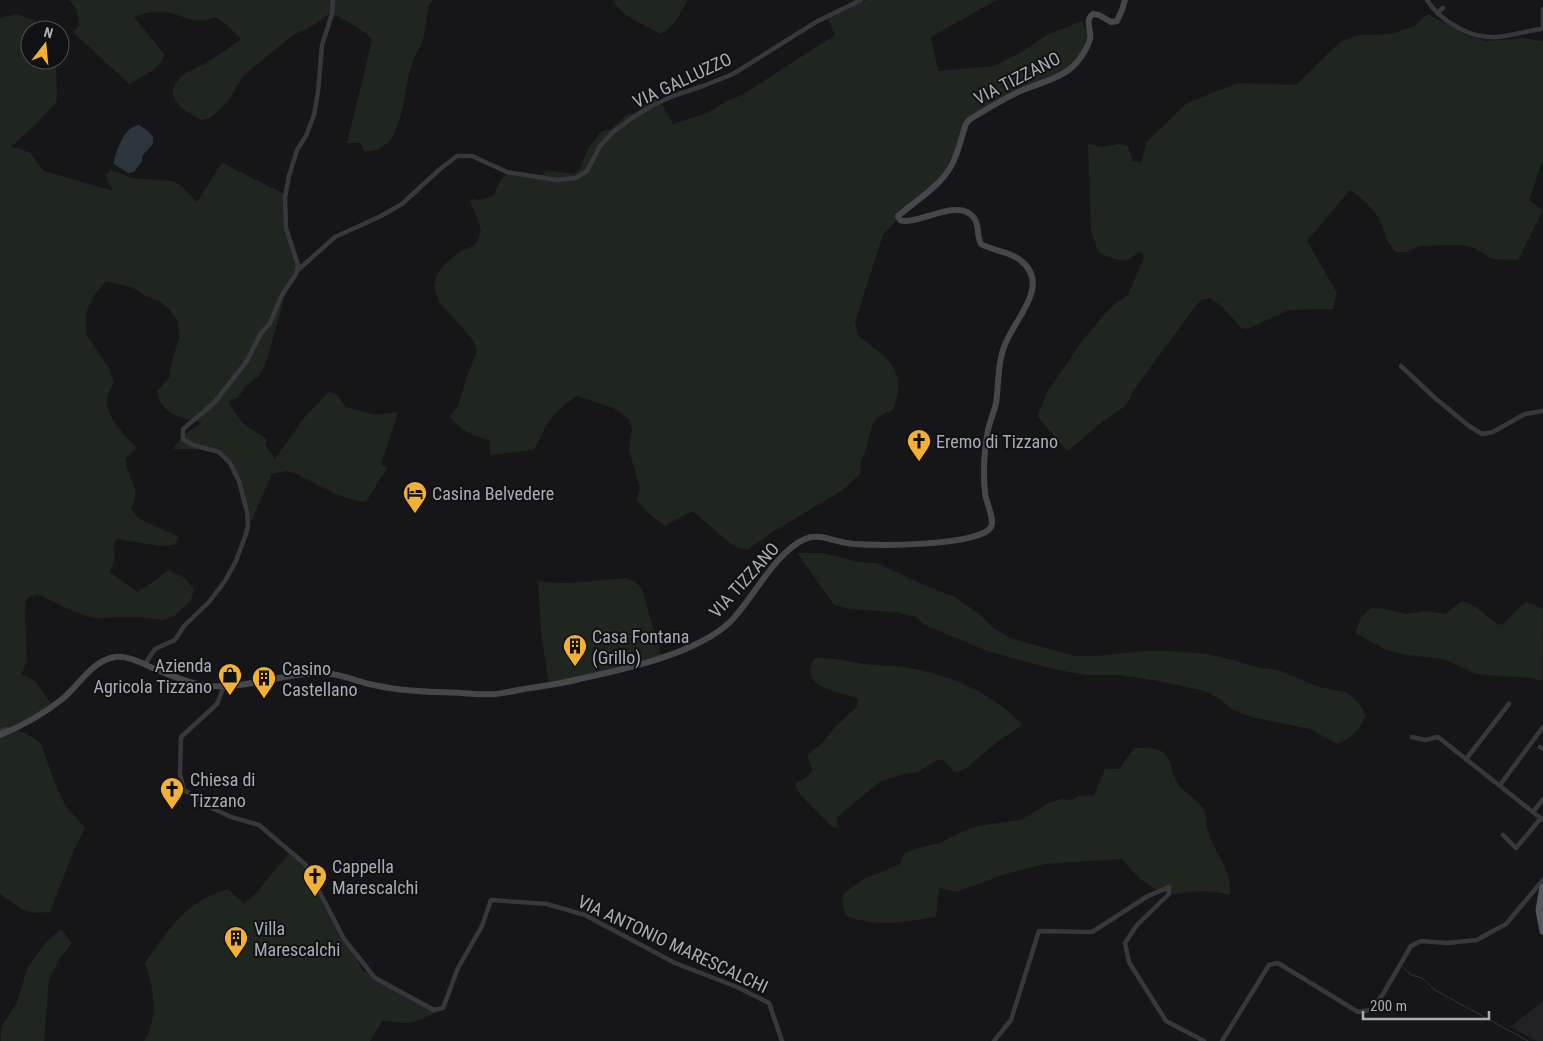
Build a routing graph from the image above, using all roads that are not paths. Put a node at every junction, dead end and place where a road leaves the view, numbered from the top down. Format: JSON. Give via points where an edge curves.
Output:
{"nodes":[{"id":1,"x":333,"y":0,"type":"edge"},
{"id":2,"x":861,"y":0,"type":"edge"},
{"id":3,"x":1124,"y":0,"type":"edge"},
{"id":4,"x":1427,"y":0,"type":"edge"},
{"id":5,"x":1443,"y":8,"type":"dead end"},
{"id":6,"x":1543,"y":9,"type":"edge"},
{"id":7,"x":1437,"y":13,"type":"junction"},
{"id":8,"x":1543,"y":29,"type":"edge"},
{"id":9,"x":298,"y":270,"type":"junction"},
{"id":10,"x":1401,"y":366,"type":"dead end"},
{"id":11,"x":1543,"y":411,"type":"edge"},
{"id":12,"x":145,"y":664,"type":"junction"},
{"id":13,"x":224,"y":686,"type":"junction"},
{"id":14,"x":1509,"y":704,"type":"dead end"},
{"id":15,"x":1543,"y":727,"type":"edge"},
{"id":16,"x":0,"y":731,"type":"edge"},
{"id":17,"x":9,"y":731,"type":"junction"},
{"id":18,"x":0,"y":735,"type":"edge"},
{"id":19,"x":1412,"y":737,"type":"dead end"},
{"id":20,"x":1466,"y":759,"type":"junction"},
{"id":21,"x":1500,"y":785,"type":"junction"},
{"id":22,"x":1543,"y":799,"type":"edge"},
{"id":23,"x":1533,"y":812,"type":"junction"},
{"id":24,"x":1542,"y":819,"type":"edge"},
{"id":25,"x":1503,"y":835,"type":"dead end"},
{"id":26,"x":1543,"y":880,"type":"edge"},
{"id":27,"x":1543,"y":887,"type":"edge"},
{"id":28,"x":1543,"y":930,"type":"edge"},
{"id":29,"x":782,"y":1041,"type":"edge"},
{"id":30,"x":994,"y":1041,"type":"edge"},
{"id":31,"x":1204,"y":1041,"type":"edge"},
{"id":32,"x":1222,"y":1041,"type":"edge"}],
"edges":[{"from":1,"to":9,"type":"street","via":[[322,45],[314,115],[297,150],[285,197],[286,228]]},
{"from":2,"to":9,"type":"street","name":"VIA GALLUZZO","via":[[816,22],[733,74],[673,96],[632,118],[612,132],[600,146],[587,171],[576,178],[557,180],[507,172],[472,156],[457,156],[402,204],[335,237]]},
{"from":3,"to":13,"type":"street","name":"VIA TIZZANO","via":[[1117,20],[1111,22],[1093,14],[1090,17],[1090,39],[1074,66],[969,120],[957,153],[939,184],[898,216],[906,222],[942,212],[966,212],[976,220],[981,244],[1019,259],[1033,278],[1030,299],[1001,355],[985,458],[985,501],[992,516],[989,530],[961,539],[912,545],[849,544],[810,537],[790,549],[737,614],[710,637],[646,662],[577,680],[493,695],[398,689],[324,673]]},
{"from":4,"to":7,"type":"street"},
{"from":5,"to":7,"type":"street"},
{"from":6,"to":8,"type":"street"},
{"from":7,"to":8,"type":"street","via":[[1458,27],[1486,37]]},
{"from":9,"to":12,"type":"street","name":"VIA GALLUZZO","via":[[247,361],[214,403],[183,430],[183,439],[192,445],[219,452],[230,463],[239,482],[248,524],[225,581],[175,640],[155,649]]},
{"from":10,"to":11,"type":"street","via":[[1482,434],[1493,432],[1525,414]]},
{"from":12,"to":13,"type":"street","name":"VIA TIZZANO","via":[[206,686]]},
{"from":12,"to":17,"type":"street","name":"VIA TIZZANO","via":[[119,656],[99,663],[64,698]]},
{"from":13,"to":29,"type":"street","name":"VIA ANTONIO MARESCALCHI","via":[[217,704],[181,737],[180,774],[184,790],[231,817],[259,825],[305,864],[344,939],[375,978],[434,1010],[443,1008],[458,968],[482,926],[491,900],[547,904],[586,915],[675,962],[769,1003]]},
{"from":14,"to":20,"type":"street"},
{"from":15,"to":21,"type":"street"},
{"from":16,"to":17,"type":"street"},
{"from":17,"to":18,"type":"street"},
{"from":19,"to":20,"type":"street","via":[[1425,740],[1438,736]]},
{"from":20,"to":21,"type":"street"},
{"from":21,"to":23,"type":"street"},
{"from":22,"to":23,"type":"street"},
{"from":23,"to":24,"type":"street"},
{"from":24,"to":25,"type":"street","via":[[1516,848]]},
{"from":26,"to":32,"type":"street","via":[[1506,924],[1477,940],[1421,941],[1411,946],[1371,1010],[1358,1012],[1278,963],[1269,966]]},
{"from":27,"to":28,"type":"main road","via":[[1539,910]]},
{"from":30,"to":31,"type":"street","via":[[1011,1020],[1039,931],[1092,932],[1148,896],[1169,887],[1169,894],[1137,925],[1125,943],[1129,962],[1166,1021]]}]}
